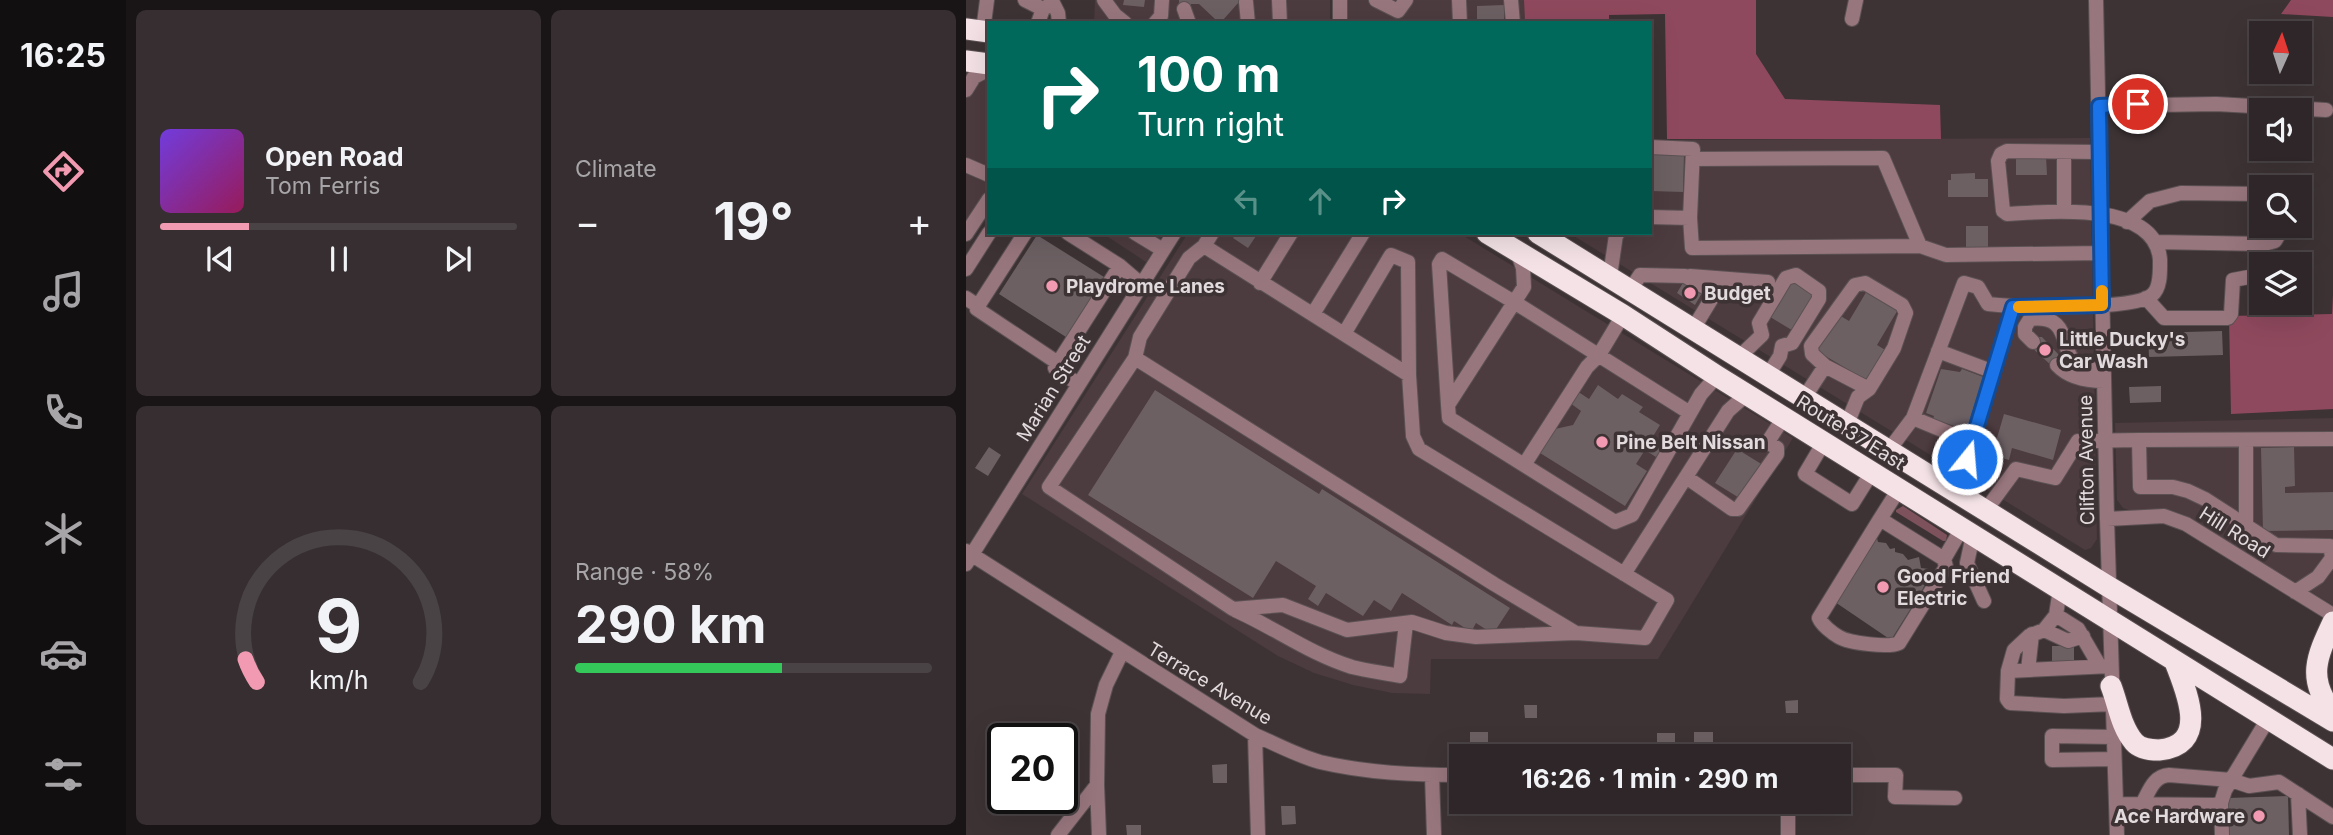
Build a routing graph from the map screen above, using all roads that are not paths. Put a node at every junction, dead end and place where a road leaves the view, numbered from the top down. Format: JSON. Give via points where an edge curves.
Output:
{"nodes":[{"id":1,"x":987,"y":0,"type":"edge"},
{"id":2,"x":1025,"y":0,"type":"edge"},
{"id":3,"x":1162,"y":0,"type":"edge"},
{"id":4,"x":1279,"y":0,"type":"edge"},
{"id":5,"x":1340,"y":0,"type":"edge"},
{"id":6,"x":1376,"y":0,"type":"edge"},
{"id":7,"x":1406,"y":0,"type":"edge"},
{"id":8,"x":1459,"y":0,"type":"edge"},
{"id":9,"x":1511,"y":0,"type":"edge"},
{"id":10,"x":1856,"y":0,"type":"edge"},
{"id":11,"x":2096,"y":0,"type":"edge"},
{"id":12,"x":1109,"y":1,"type":"edge"},
{"id":13,"x":1245,"y":2,"type":"dead end"},
{"id":14,"x":1040,"y":16,"type":"edge"},
{"id":15,"x":1852,"y":19,"type":"dead end"},
{"id":16,"x":1059,"y":21,"type":"edge"},
{"id":17,"x":1110,"y":21,"type":"edge"},
{"id":18,"x":1124,"y":21,"type":"edge"},
{"id":19,"x":1157,"y":21,"type":"edge"},
{"id":20,"x":1248,"y":21,"type":"edge"},
{"id":21,"x":1280,"y":21,"type":"edge"},
{"id":22,"x":1340,"y":21,"type":"edge"},
{"id":23,"x":1460,"y":21,"type":"edge"},
{"id":24,"x":1513,"y":21,"type":"edge"},
{"id":25,"x":979,"y":31,"type":"edge"},
{"id":26,"x":966,"y":61,"type":"edge"},
{"id":27,"x":987,"y":64,"type":"edge"},
{"id":28,"x":987,"y":70,"type":"edge"},
{"id":29,"x":966,"y":90,"type":"edge"},
{"id":30,"x":2099,"y":106,"type":"junction"},
{"id":31,"x":2326,"y":110,"type":"dead end"},
{"id":32,"x":1652,"y":147,"type":"edge"},
{"id":33,"x":2064,"y":152,"type":"junction"},
{"id":34,"x":2099,"y":152,"type":"junction"},
{"id":35,"x":1693,"y":159,"type":"junction"},
{"id":36,"x":966,"y":165,"type":"edge"},
{"id":37,"x":987,"y":174,"type":"edge"},
{"id":38,"x":2249,"y":194,"type":"edge"},
{"id":39,"x":987,"y":202,"type":"edge"},
{"id":40,"x":2064,"y":212,"type":"junction"},
{"id":41,"x":2100,"y":212,"type":"junction"},
{"id":42,"x":1652,"y":217,"type":"edge"},
{"id":43,"x":1690,"y":218,"type":"junction"},
{"id":44,"x":2127,"y":222,"type":"junction"},
{"id":45,"x":966,"y":234,"type":"edge"},
{"id":46,"x":988,"y":235,"type":"edge"},
{"id":47,"x":1023,"y":235,"type":"edge"},
{"id":48,"x":1071,"y":235,"type":"edge"},
{"id":49,"x":1138,"y":235,"type":"edge"},
{"id":50,"x":1173,"y":235,"type":"edge"},
{"id":51,"x":1211,"y":235,"type":"edge"},
{"id":52,"x":1290,"y":235,"type":"edge"},
{"id":53,"x":1362,"y":235,"type":"edge"},
{"id":54,"x":1491,"y":235,"type":"edge"},
{"id":55,"x":1541,"y":235,"type":"edge"},
{"id":56,"x":1615,"y":235,"type":"edge"},
{"id":57,"x":2276,"y":238,"type":"edge"},
{"id":58,"x":2155,"y":242,"type":"junction"},
{"id":59,"x":2258,"y":244,"type":"junction"},
{"id":60,"x":1204,"y":246,"type":"junction"},
{"id":61,"x":1920,"y":246,"type":"junction"},
{"id":62,"x":1163,"y":250,"type":"junction"},
{"id":63,"x":1517,"y":250,"type":"junction"},
{"id":64,"x":2101,"y":253,"type":"junction"},
{"id":65,"x":1119,"y":267,"type":"junction"},
{"id":66,"x":966,"y":269,"type":"edge"},
{"id":67,"x":1610,"y":276,"type":"junction"},
{"id":68,"x":1685,"y":276,"type":"junction"},
{"id":69,"x":1723,"y":279,"type":"junction"},
{"id":70,"x":1260,"y":282,"type":"junction"},
{"id":71,"x":1768,"y":282,"type":"dead end"},
{"id":72,"x":1141,"y":285,"type":"junction"},
{"id":73,"x":1631,"y":289,"type":"junction"},
{"id":74,"x":1715,"y":293,"type":"junction"},
{"id":75,"x":2146,"y":298,"type":"junction"},
{"id":76,"x":972,"y":302,"type":"edge"},
{"id":77,"x":1514,"y":302,"type":"junction"},
{"id":78,"x":2102,"y":305,"type":"junction"},
{"id":79,"x":2013,"y":307,"type":"junction"},
{"id":80,"x":1313,"y":314,"type":"junction"},
{"id":81,"x":1623,"y":315,"type":"junction"},
{"id":82,"x":1693,"y":328,"type":"junction"},
{"id":83,"x":1343,"y":334,"type":"junction"},
{"id":84,"x":1762,"y":335,"type":"junction"},
{"id":85,"x":2033,"y":342,"type":"dead end"},
{"id":86,"x":1782,"y":346,"type":"junction"},
{"id":87,"x":1938,"y":351,"type":"junction"},
{"id":88,"x":1599,"y":355,"type":"junction"},
{"id":89,"x":1739,"y":357,"type":"junction"},
{"id":90,"x":1135,"y":358,"type":"junction"},
{"id":91,"x":1058,"y":363,"type":"junction"},
{"id":92,"x":2057,"y":365,"type":"dead end"},
{"id":93,"x":1825,"y":366,"type":"junction"},
{"id":94,"x":1994,"y":372,"type":"junction"},
{"id":95,"x":1409,"y":375,"type":"junction"},
{"id":96,"x":1768,"y":375,"type":"junction"},
{"id":97,"x":1717,"y":376,"type":"junction"},
{"id":98,"x":2104,"y":376,"type":"junction"},
{"id":99,"x":1079,"y":383,"type":"junction"},
{"id":100,"x":1869,"y":389,"type":"junction"},
{"id":101,"x":1746,"y":394,"type":"junction"},
{"id":102,"x":1804,"y":398,"type":"junction"},
{"id":103,"x":1448,"y":405,"type":"junction"},
{"id":104,"x":1690,"y":413,"type":"junction"},
{"id":105,"x":1784,"y":417,"type":"junction"},
{"id":106,"x":1913,"y":418,"type":"junction"},
{"id":107,"x":1847,"y":424,"type":"junction"},
{"id":108,"x":2333,"y":439,"type":"edge"},
{"id":109,"x":2139,"y":440,"type":"junction"},
{"id":110,"x":2105,"y":441,"type":"junction"},
{"id":111,"x":2246,"y":441,"type":"junction"},
{"id":112,"x":1824,"y":442,"type":"junction"},
{"id":113,"x":1971,"y":442,"type":"junction"},
{"id":114,"x":1889,"y":450,"type":"junction"},
{"id":115,"x":1524,"y":465,"type":"junction"},
{"id":116,"x":1872,"y":472,"type":"junction"},
{"id":117,"x":1686,"y":477,"type":"junction"},
{"id":118,"x":1899,"y":489,"type":"junction"},
{"id":119,"x":1956,"y":491,"type":"junction"},
{"id":120,"x":1636,"y":508,"type":"junction"},
{"id":121,"x":1986,"y":510,"type":"junction"},
{"id":122,"x":1880,"y":519,"type":"junction"},
{"id":123,"x":2107,"y":519,"type":"junction"},
{"id":124,"x":1658,"y":521,"type":"junction"},
{"id":125,"x":2246,"y":526,"type":"junction"},
{"id":126,"x":1968,"y":532,"type":"junction"},
{"id":127,"x":2332,"y":553,"type":"edge"},
{"id":128,"x":968,"y":556,"type":"edge"},
{"id":129,"x":1944,"y":559,"type":"junction"},
{"id":130,"x":1624,"y":574,"type":"junction"},
{"id":131,"x":2109,"y":587,"type":"junction"},
{"id":132,"x":2060,"y":589,"type":"junction"},
{"id":133,"x":2295,"y":592,"type":"junction"},
{"id":134,"x":1984,"y":601,"type":"dead end"},
{"id":135,"x":1233,"y":609,"type":"junction"},
{"id":136,"x":2092,"y":609,"type":"junction"},
{"id":137,"x":2056,"y":615,"type":"junction"},
{"id":138,"x":2333,"y":615,"type":"edge"},
{"id":139,"x":2110,"y":622,"type":"junction"},
{"id":140,"x":2333,"y":622,"type":"edge"},
{"id":141,"x":1406,"y":623,"type":"junction"},
{"id":142,"x":2038,"y":632,"type":"junction"},
{"id":143,"x":2081,"y":632,"type":"junction"},
{"id":144,"x":1576,"y":634,"type":"junction"},
{"id":145,"x":1122,"y":652,"type":"junction"},
{"id":146,"x":2175,"y":662,"type":"junction"},
{"id":147,"x":2028,"y":670,"type":"junction"},
{"id":148,"x":2008,"y":671,"type":"junction"},
{"id":149,"x":2106,"y":675,"type":"junction"},
{"id":150,"x":2333,"y":712,"type":"edge"},
{"id":151,"x":2268,"y":719,"type":"junction"},
{"id":152,"x":2333,"y":721,"type":"edge"},
{"id":153,"x":1255,"y":735,"type":"junction"},
{"id":154,"x":2113,"y":737,"type":"junction"},
{"id":155,"x":2113,"y":759,"type":"junction"},
{"id":156,"x":2333,"y":760,"type":"edge"},
{"id":157,"x":1432,"y":775,"type":"junction"},
{"id":158,"x":1449,"y":775,"type":"edge"},
{"id":159,"x":1851,"y":775,"type":"edge"},
{"id":160,"x":2231,"y":780,"type":"junction"},
{"id":161,"x":1097,"y":785,"type":"junction"},
{"id":162,"x":2298,"y":794,"type":"junction"},
{"id":163,"x":1955,"y":798,"type":"dead end"},
{"id":164,"x":2221,"y":803,"type":"junction"},
{"id":165,"x":2116,"y":804,"type":"junction"},
{"id":166,"x":2143,"y":804,"type":"junction"},
{"id":167,"x":1787,"y":814,"type":"edge"},
{"id":168,"x":2333,"y":817,"type":"edge"},
{"id":169,"x":1058,"y":835,"type":"edge"},
{"id":170,"x":1099,"y":835,"type":"edge"},
{"id":171,"x":1258,"y":835,"type":"edge"},
{"id":172,"x":1434,"y":835,"type":"edge"},
{"id":173,"x":1788,"y":835,"type":"edge"},
{"id":174,"x":2117,"y":835,"type":"edge"},
{"id":175,"x":2222,"y":835,"type":"edge"},
{"id":176,"x":2300,"y":835,"type":"edge"}],
"edges":[{"from":1,"to":25,"type":"street"},
{"from":2,"to":14,"type":"street"},
{"from":3,"to":19,"type":"street"},
{"from":4,"to":21,"type":"street"},
{"from":5,"to":22,"type":"street"},
{"from":6,"to":7,"type":"street","via":[[1398,11]]},
{"from":8,"to":23,"type":"street"},
{"from":9,"to":24,"type":"street"},
{"from":10,"to":15,"type":"street"},
{"from":11,"to":30,"type":"street","name":"Clifton Avenue"},
{"from":12,"to":17,"type":"street"},
{"from":12,"to":18,"type":"street"},
{"from":13,"to":20,"type":"street"},
{"from":14,"to":16,"type":"street","via":[[1053,3]]},
{"from":26,"to":27,"type":"highway"},
{"from":28,"to":29,"type":"street","via":[[974,77]]},
{"from":30,"to":31,"type":"street","via":[[2216,104]]},
{"from":30,"to":34,"type":"street","name":"Clifton Avenue"},
{"from":32,"to":35,"type":"street","via":[[1693,149]]},
{"from":33,"to":34,"type":"street"},
{"from":33,"to":40,"type":"street"},
{"from":33,"to":40,"type":"street","via":[[2007,151],[1998,161],[2003,211]]},
{"from":34,"to":41,"type":"street","name":"Clifton Avenue"},
{"from":35,"to":43,"type":"street"},
{"from":35,"to":61,"type":"street","via":[[1883,158]]},
{"from":36,"to":37,"type":"street"},
{"from":38,"to":44,"type":"street","via":[[2182,193],[2150,201]]},
{"from":39,"to":45,"type":"street"},
{"from":40,"to":41,"type":"street"},
{"from":41,"to":44,"type":"street"},
{"from":41,"to":64,"type":"street","name":"Clifton Avenue"},
{"from":42,"to":43,"type":"street"},
{"from":43,"to":61,"type":"street","via":[[1692,248]]},
{"from":44,"to":58,"type":"street","via":[[2144,229]]},
{"from":46,"to":66,"type":"street"},
{"from":47,"to":76,"type":"street"},
{"from":48,"to":65,"type":"street"},
{"from":49,"to":62,"type":"street"},
{"from":50,"to":62,"type":"street","name":"Marian Street"},
{"from":51,"to":60,"type":"street"},
{"from":52,"to":70,"type":"street"},
{"from":53,"to":80,"type":"street"},
{"from":54,"to":63,"type":"highway","name":"Route 37 East"},
{"from":55,"to":67,"type":"highway","name":"Route 37 East"},
{"from":56,"to":67,"type":"street"},
{"from":57,"to":59,"type":"street"},
{"from":58,"to":59,"type":"street"},
{"from":58,"to":75,"type":"street","via":[[2159,280],[2157,289]]},
{"from":59,"to":75,"type":"street","via":[[2254,276],[2233,280],[2228,318],[2164,318]]},
{"from":60,"to":70,"type":"street"},
{"from":60,"to":90,"type":"street","via":[[1189,258],[1140,337]]},
{"from":61,"to":64,"type":"street","via":[[1946,255]]},
{"from":62,"to":72,"type":"street","name":"Marian Street"},
{"from":63,"to":77,"type":"street","via":[[1524,287]]},
{"from":63,"to":81,"type":"highway","name":"Route 37 East"},
{"from":64,"to":78,"type":"street","name":"Clifton Avenue"},
{"from":65,"to":72,"type":"street"},
{"from":65,"to":91,"type":"street"},
{"from":67,"to":73,"type":"highway","name":"Route 37 East"},
{"from":68,"to":69,"type":"street"},
{"from":68,"to":73,"type":"street","via":[[1640,275]]},
{"from":68,"to":74,"type":"street"},
{"from":69,"to":71,"type":"street"},
{"from":69,"to":74,"type":"street"},
{"from":70,"to":80,"type":"street"},
{"from":72,"to":99,"type":"street","name":"Marian Street"},
{"from":73,"to":82,"type":"highway","name":"Route 37 East"},
{"from":74,"to":82,"type":"street"},
{"from":75,"to":78,"type":"street"},
{"from":76,"to":91,"type":"street"},
{"from":77,"to":88,"type":"street"},
{"from":77,"to":103,"type":"street"},
{"from":77,"to":103,"type":"street","via":[[1442,259]]},
{"from":78,"to":79,"type":"street"},
{"from":78,"to":98,"type":"street","name":"Clifton Avenue"},
{"from":79,"to":87,"type":"street","via":[[1988,304],[1978,287],[1964,283]]},
{"from":79,"to":94,"type":"street"},
{"from":80,"to":83,"type":"street"},
{"from":81,"to":88,"type":"street"},
{"from":81,"to":97,"type":"highway","name":"Route 37 East"},
{"from":82,"to":89,"type":"highway","name":"Route 37 East"},
{"from":83,"to":95,"type":"street"},
{"from":83,"to":95,"type":"street","via":[[1391,255],[1408,262]]},
{"from":84,"to":86,"type":"street"},
{"from":84,"to":86,"type":"street","via":[[1759,323],[1786,278],[1796,275],[1819,291],[1819,299],[1792,343]]},
{"from":84,"to":89,"type":"street"},
{"from":85,"to":98,"type":"street","via":[[2025,334],[2030,319],[2052,323],[2062,330],[2076,363]]},
{"from":86,"to":96,"type":"street"},
{"from":87,"to":94,"type":"street"},
{"from":87,"to":106,"type":"street"},
{"from":88,"to":104,"type":"street"},
{"from":88,"to":115,"type":"street","via":[[1587,366]]},
{"from":89,"to":96,"type":"highway","name":"Route 37 East"},
{"from":90,"to":135,"type":"street","via":[[1049,487]]},
{"from":90,"to":144,"type":"street"},
{"from":91,"to":99,"type":"street","via":[[1055,368]]},
{"from":92,"to":98,"type":"street","via":[[2075,377]]},
{"from":93,"to":100,"type":"street"},
{"from":93,"to":100,"type":"street","via":[[1812,354],[1811,346],[1855,285],[1866,283],[1906,313],[1894,348]]},
{"from":93,"to":102,"type":"street"},
{"from":94,"to":113,"type":"street"},
{"from":95,"to":130,"type":"street","via":[[1413,436],[1419,449]]},
{"from":96,"to":102,"type":"highway","name":"Route 37 East"},
{"from":97,"to":101,"type":"highway","name":"Route 37 East"},
{"from":97,"to":104,"type":"street"},
{"from":98,"to":110,"type":"street","name":"Clifton Avenue"},
{"from":99,"to":128,"type":"street","name":"Marian Street"},
{"from":100,"to":107,"type":"street","via":[[1858,397]]},
{"from":101,"to":105,"type":"highway","name":"Route 37 East"},
{"from":101,"to":117,"type":"street","via":[[1728,411]]},
{"from":102,"to":107,"type":"highway","name":"Route 37 East"},
{"from":103,"to":115,"type":"street","via":[[1449,418]]},
{"from":104,"to":120,"type":"street"},
{"from":105,"to":112,"type":"highway","name":"Route 37 East"},
{"from":105,"to":117,"type":"street","via":[[1769,440],[1777,454],[1738,509]]},
{"from":106,"to":113,"type":"street"},
{"from":106,"to":114,"type":"street"},
{"from":107,"to":114,"type":"highway","name":"Route 37 East"},
{"from":108,"to":111,"type":"street"},
{"from":109,"to":110,"type":"street"},
{"from":109,"to":111,"type":"street"},
{"from":109,"to":125,"type":"street","via":[[2140,487],[2188,491]]},
{"from":110,"to":121,"type":"street","via":[[2078,441],[2055,478],[2016,469]]},
{"from":110,"to":123,"type":"street","name":"Clifton Avenue"},
{"from":111,"to":125,"type":"street"},
{"from":112,"to":116,"type":"highway","name":"Route 37 East"},
{"from":112,"to":116,"type":"street","via":[[1805,474],[1852,504]]},
{"from":113,"to":119,"type":"street"},
{"from":114,"to":119,"type":"highway","name":"Route 37 East"},
{"from":115,"to":120,"type":"street","via":[[1615,522],[1632,515]]},
{"from":116,"to":118,"type":"highway","name":"Route 37 East"},
{"from":117,"to":124,"type":"street"},
{"from":118,"to":122,"type":"street"},
{"from":118,"to":126,"type":"highway","name":"Route 37 East"},
{"from":119,"to":121,"type":"highway","name":"Route 37 East"},
{"from":120,"to":124,"type":"street"},
{"from":121,"to":131,"type":"highway","name":"Route 37 East"},
{"from":122,"to":129,"type":"street"},
{"from":122,"to":129,"type":"street","via":[[1819,618],[1839,637],[1886,646],[1899,643],[1946,567]]},
{"from":123,"to":131,"type":"street","name":"Clifton Avenue"},
{"from":123,"to":133,"type":"street","name":"Hill Road","via":[[2164,516],[2186,524]]},
{"from":124,"to":130,"type":"street"},
{"from":125,"to":127,"type":"street","via":[[2276,545]]},
{"from":126,"to":129,"type":"street"},
{"from":126,"to":132,"type":"highway","name":"Route 37 East"},
{"from":126,"to":134,"type":"street","via":[[1967,563]]},
{"from":127,"to":133,"type":"street","via":[[2318,577]]},
{"from":128,"to":145,"type":"street","name":"Terrace Avenue"},
{"from":130,"to":144,"type":"street","via":[[1667,600],[1645,638]]},
{"from":131,"to":139,"type":"street","name":"Clifton Avenue"},
{"from":131,"to":152,"type":"highway","name":"Route 37 East"},
{"from":132,"to":136,"type":"highway","name":"Route 37 East"},
{"from":132,"to":137,"type":"street"},
{"from":133,"to":138,"type":"street","name":"Hill Road"},
{"from":135,"to":141,"type":"street","via":[[1283,605],[1347,630]]},
{"from":135,"to":141,"type":"street","via":[[1353,667],[1401,676]]},
{"from":136,"to":139,"type":"highway","name":"Route 37 East"},
{"from":136,"to":143,"type":"street"},
{"from":137,"to":142,"type":"street"},
{"from":137,"to":143,"type":"street"},
{"from":139,"to":146,"type":"highway","name":"Route 37 East"},
{"from":139,"to":149,"type":"street","name":"Clifton Avenue"},
{"from":140,"to":150,"type":"highway","via":[[2315,666]]},
{"from":141,"to":144,"type":"street","via":[[1476,637]]},
{"from":142,"to":143,"type":"street","via":[[2068,641]]},
{"from":142,"to":147,"type":"street"},
{"from":142,"to":148,"type":"street","via":[[2014,650]]},
{"from":143,"to":149,"type":"street","via":[[2085,651]]},
{"from":145,"to":153,"type":"street","name":"Terrace Avenue"},
{"from":145,"to":161,"type":"street","via":[[1098,714]]},
{"from":146,"to":149,"type":"highway","via":[[2192,712],[2184,738],[2171,749],[2144,748],[2133,741]]},
{"from":146,"to":151,"type":"highway","name":"Route 37 East"},
{"from":147,"to":148,"type":"street"},
{"from":147,"to":149,"type":"street"},
{"from":148,"to":149,"type":"street","via":[[2010,703],[2064,706]]},
{"from":149,"to":154,"type":"street","name":"Clifton Avenue"},
{"from":151,"to":156,"type":"highway","name":"Route 37 East"},
{"from":151,"to":160,"type":"street"},
{"from":153,"to":157,"type":"street","name":"Terrace Avenue","via":[[1318,761],[1390,774]]},
{"from":153,"to":171,"type":"street"},
{"from":154,"to":155,"type":"street","name":"Clifton Avenue"},
{"from":154,"to":155,"type":"street","via":[[2052,736],[2052,760]]},
{"from":155,"to":165,"type":"street","name":"Clifton Avenue"},
{"from":157,"to":158,"type":"street","name":"Terrace Avenue"},
{"from":157,"to":172,"type":"street"},
{"from":159,"to":163,"type":"street","via":[[1896,775],[1895,797]]},
{"from":160,"to":162,"type":"street","via":[[2249,786],[2279,782]]},
{"from":160,"to":164,"type":"street"},
{"from":160,"to":166,"type":"street","via":[[2161,776]]},
{"from":161,"to":169,"type":"street"},
{"from":161,"to":170,"type":"street"},
{"from":162,"to":168,"type":"street"},
{"from":162,"to":176,"type":"street"},
{"from":164,"to":166,"type":"street"},
{"from":164,"to":175,"type":"street"},
{"from":165,"to":166,"type":"street"},
{"from":165,"to":174,"type":"street","name":"Clifton Avenue"},
{"from":167,"to":173,"type":"street"}]}
